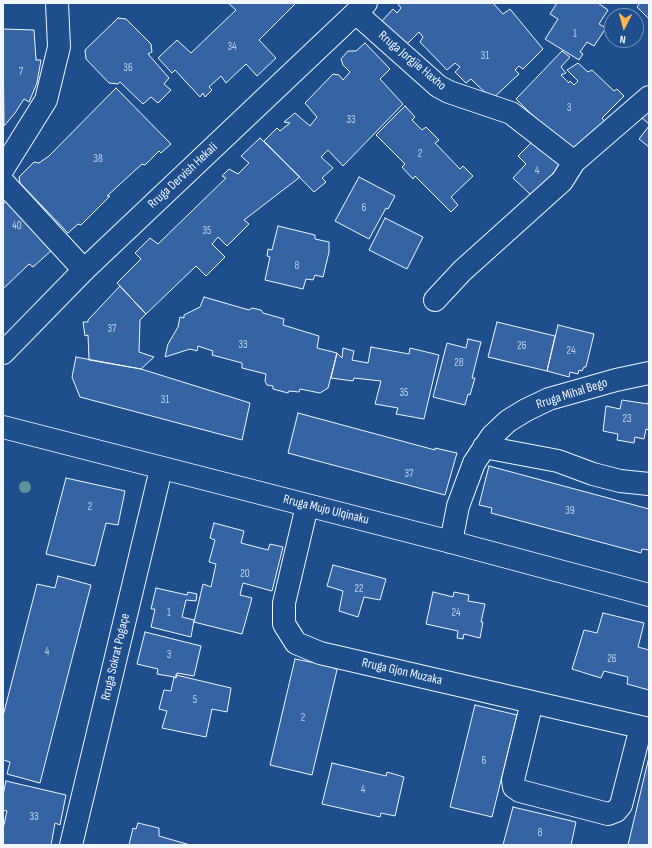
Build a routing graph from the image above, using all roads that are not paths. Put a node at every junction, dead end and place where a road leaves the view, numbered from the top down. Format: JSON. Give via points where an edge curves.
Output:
{"nodes":[{"id":1,"x":57,"y":3,"type":"edge"},
{"id":2,"x":361,"y":8,"type":"edge"},
{"id":3,"x":649,"y":97,"type":"edge"},
{"id":4,"x":574,"y":162,"type":"junction"},
{"id":5,"x":3,"y":168,"type":"edge"},
{"id":6,"x":3,"y":182,"type":"edge"},
{"id":7,"x":84,"y":270,"type":"junction"},
{"id":8,"x":435,"y":300,"type":"dead end"},
{"id":9,"x":3,"y":352,"type":"edge"},
{"id":10,"x":649,"y":373,"type":"edge"},
{"id":11,"x":3,"y":427,"type":"edge"},
{"id":12,"x":484,"y":446,"type":"junction"},
{"id":13,"x":161,"y":469,"type":"junction"},
{"id":14,"x":649,"y":484,"type":"edge"},
{"id":15,"x":307,"y":506,"type":"junction"},
{"id":16,"x":451,"y":542,"type":"junction"},
{"id":17,"x":649,"y":595,"type":"edge"},
{"id":18,"x":532,"y":702,"type":"junction"},
{"id":19,"x":645,"y":728,"type":"edge"},
{"id":20,"x":71,"y":845,"type":"edge"}],
"edges":[{"from":1,"to":5,"type":"street","via":[[59,47],[46,100]]},
{"from":2,"to":4,"type":"street","name":"Rruga Jorgjie Haxho","via":[[438,86],[511,113]]},
{"from":2,"to":7,"type":"street","name":"Rruga Dervish Hekali"},
{"from":3,"to":4,"type":"street"},
{"from":4,"to":8,"type":"street","via":[[562,181],[462,271]]},
{"from":6,"to":7,"type":"street"},
{"from":7,"to":9,"type":"street","name":"Rruga Dervish Hekali"},
{"from":10,"to":12,"type":"street","name":"Rruga Mihal Bego","via":[[579,389],[543,402],[508,421]]},
{"from":11,"to":13,"type":"street","name":"Rruga Mujo Ulqinaku"},
{"from":12,"to":14,"type":"street","via":[[558,461],[620,481]]},
{"from":12,"to":16,"type":"street","name":"Rruga Mihal Bego","via":[[474,463],[458,506]]},
{"from":13,"to":15,"type":"street","name":"Rruga Mujo Ulqinaku"},
{"from":13,"to":20,"type":"street","name":"Rruga Sokrat Pogaçe"},
{"from":15,"to":16,"type":"street","name":"Rruga Mujo Ulqinaku"},
{"from":15,"to":18,"type":"street","name":"Rruga Gjon Muzaka","via":[[284,603],[284,624],[296,643],[320,653]]},
{"from":16,"to":17,"type":"street","name":"Rruga Mujo Ulqinaku"},
{"from":18,"to":19,"type":"street","name":"Rruga Gjon Muzaka"},
{"from":18,"to":19,"type":"street","via":[[513,780],[514,787],[520,791],[608,814],[616,811],[621,805]]}]}
